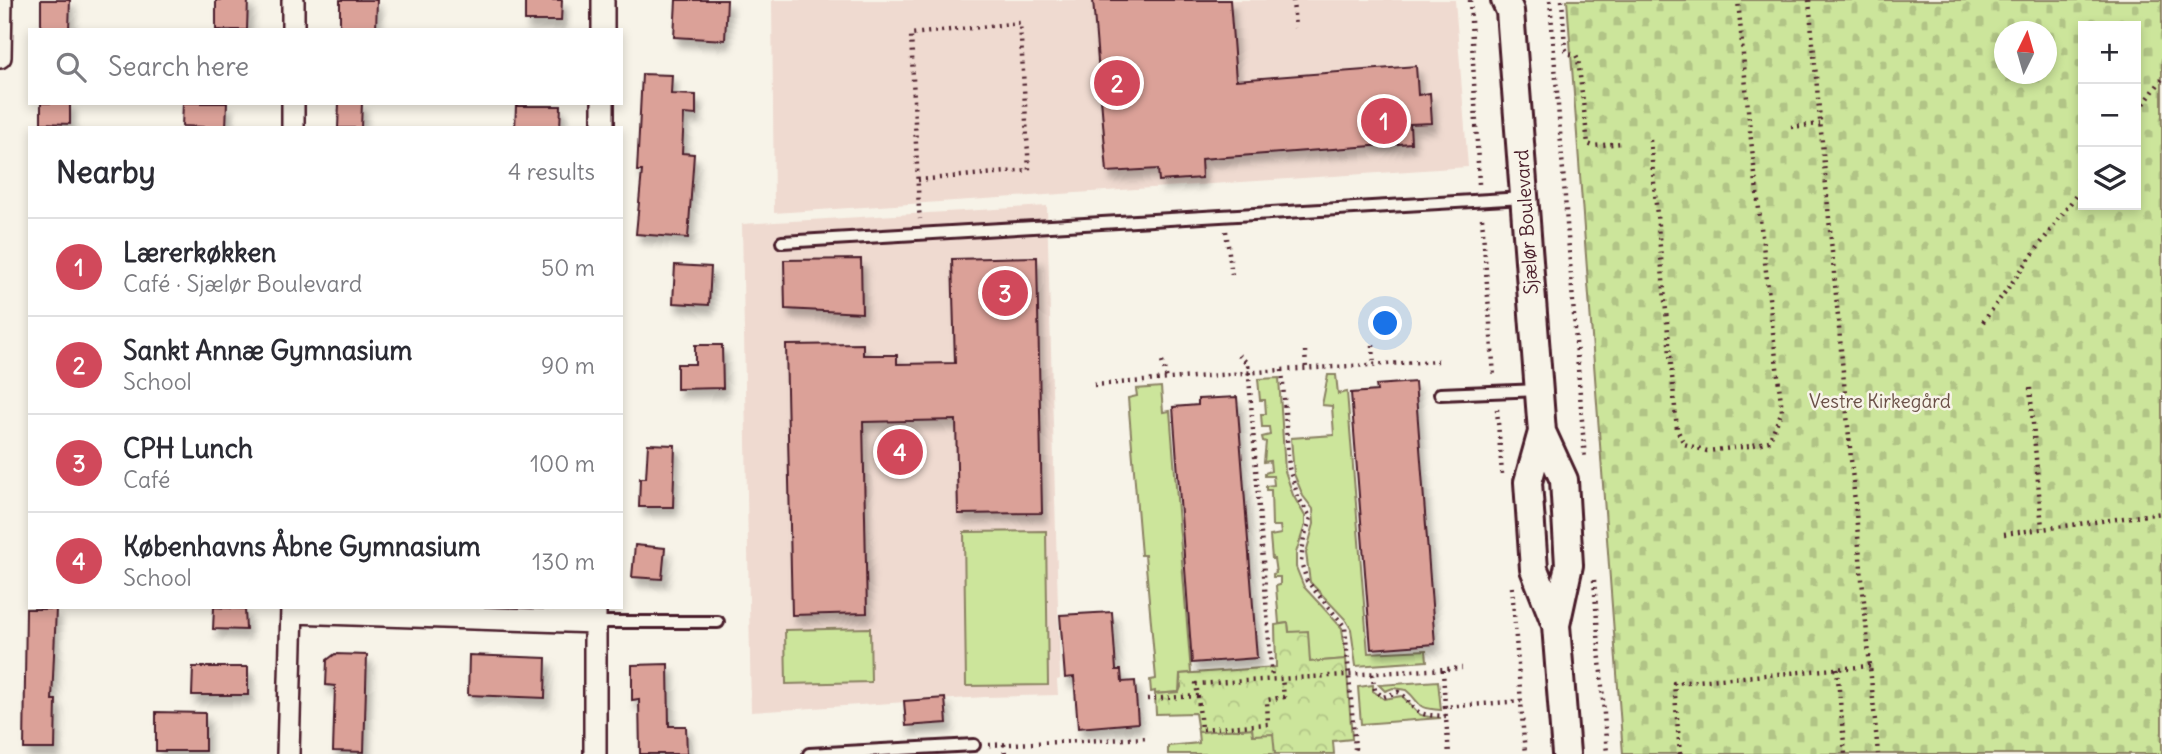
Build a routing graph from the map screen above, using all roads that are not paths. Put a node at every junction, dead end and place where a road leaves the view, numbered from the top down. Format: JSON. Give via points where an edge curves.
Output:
{"nodes":[{"id":1,"x":2,"y":0,"type":"edge"},
{"id":2,"x":293,"y":0,"type":"edge"},
{"id":3,"x":603,"y":0,"type":"edge"},
{"id":4,"x":1509,"y":4,"type":"edge"},
{"id":5,"x":293,"y":28,"type":"edge"},
{"id":6,"x":603,"y":28,"type":"edge"},
{"id":7,"x":0,"y":57,"type":"edge"},
{"id":8,"x":293,"y":105,"type":"edge"},
{"id":9,"x":603,"y":105,"type":"edge"},
{"id":10,"x":293,"y":126,"type":"edge"},
{"id":11,"x":603,"y":126,"type":"edge"},
{"id":12,"x":1523,"y":198,"type":"junction"},
{"id":13,"x":782,"y":243,"type":"dead end"},
{"id":14,"x":1539,"y":390,"type":"junction"},
{"id":15,"x":1440,"y":394,"type":"dead end"},
{"id":16,"x":1542,"y":432,"type":"junction"},
{"id":17,"x":292,"y":610,"type":"edge"},
{"id":18,"x":595,"y":615,"type":"edge"},
{"id":19,"x":718,"y":622,"type":"dead end"},
{"id":20,"x":1556,"y":625,"type":"junction"},
{"id":21,"x":974,"y":745,"type":"road end"},
{"id":22,"x":288,"y":754,"type":"edge"},
{"id":23,"x":595,"y":754,"type":"edge"},
{"id":24,"x":809,"y":754,"type":"edge"},
{"id":25,"x":1566,"y":754,"type":"edge"}],
"edges":[{"from":1,"to":7,"type":"street"},
{"from":2,"to":5,"type":"street"},
{"from":3,"to":6,"type":"street"},
{"from":4,"to":12,"type":"street","name":"Sjælør Boulevard"},
{"from":8,"to":10,"type":"street"},
{"from":9,"to":11,"type":"street"},
{"from":12,"to":13,"type":"lane"},
{"from":12,"to":14,"type":"street","name":"Sjælør Boulevard"},
{"from":14,"to":15,"type":"lane"},
{"from":14,"to":16,"type":"street","name":"Sjælør Boulevard"},
{"from":16,"to":20,"type":"street","name":"Sjælør Boulevard","via":[[1563,480],[1569,565]]},
{"from":16,"to":20,"type":"street","name":"Sjælør Boulevard","via":[[1528,482],[1534,569]]},
{"from":17,"to":18,"type":"street"},
{"from":17,"to":22,"type":"street"},
{"from":18,"to":19,"type":"lane"},
{"from":18,"to":23,"type":"street"},
{"from":20,"to":25,"type":"street","name":"Sjælør Boulevard"},
{"from":21,"to":24,"type":"lane"}]}
